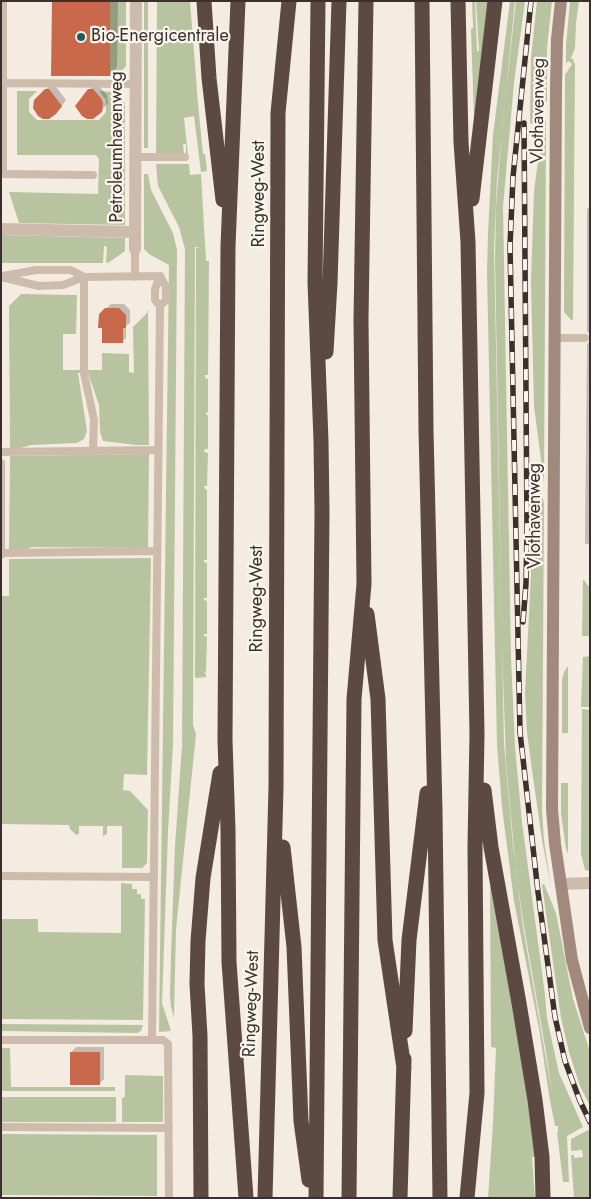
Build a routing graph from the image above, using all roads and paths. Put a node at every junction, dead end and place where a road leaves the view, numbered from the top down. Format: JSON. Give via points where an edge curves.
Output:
{"nodes":[{"id":1,"x":4,"y":1,"type":"edge"},
{"id":2,"x":136,"y":1,"type":"edge"},
{"id":3,"x":204,"y":1,"type":"edge"},
{"id":4,"x":238,"y":1,"type":"edge"},
{"id":5,"x":278,"y":1,"type":"edge"},
{"id":6,"x":289,"y":1,"type":"edge"},
{"id":7,"x":318,"y":1,"type":"edge"},
{"id":8,"x":339,"y":1,"type":"edge"},
{"id":9,"x":366,"y":1,"type":"edge"},
{"id":10,"x":422,"y":1,"type":"edge"},
{"id":11,"x":458,"y":1,"type":"edge"},
{"id":12,"x":495,"y":1,"type":"edge"},
{"id":13,"x":561,"y":1,"type":"edge"},
{"id":14,"x":4,"y":83,"type":"junction"},
{"id":15,"x":135,"y":84,"type":"junction"},
{"id":16,"x":278,"y":113,"type":"junction"},
{"id":17,"x":135,"y":157,"type":"junction"},
{"id":18,"x":185,"y":157,"type":"dead end"},
{"id":19,"x":93,"y":175,"type":"dead end"},
{"id":20,"x":1,"y":229,"type":"edge"},
{"id":21,"x":135,"y":232,"type":"junction"},
{"id":22,"x":468,"y":242,"type":"junction"},
{"id":23,"x":228,"y":246,"type":"junction"},
{"id":24,"x":135,"y":249,"type":"joint"},
{"id":25,"x":1,"y":277,"type":"edge"},
{"id":26,"x":84,"y":277,"type":"junction"},
{"id":27,"x":135,"y":277,"type":"junction"},
{"id":28,"x":554,"y":338,"type":"junction"},
{"id":29,"x":585,"y":338,"type":"dead end"},
{"id":30,"x":321,"y":441,"type":"junction"},
{"id":31,"x":93,"y":450,"type":"junction"},
{"id":32,"x":158,"y":450,"type":"junction"},
{"id":33,"x":1,"y":452,"type":"edge"},
{"id":34,"x":1,"y":463,"type":"edge"},
{"id":35,"x":157,"y":551,"type":"junction"},
{"id":36,"x":2,"y":554,"type":"edge"},
{"id":37,"x":364,"y":584,"type":"junction"},
{"id":38,"x":477,"y":734,"type":"junction"},
{"id":39,"x":225,"y":740,"type":"junction"},
{"id":40,"x":433,"y":744,"type":"junction"},
{"id":41,"x":276,"y":788,"type":"junction"},
{"id":42,"x":1,"y":876,"type":"edge"},
{"id":43,"x":153,"y":878,"type":"junction"},
{"id":44,"x":590,"y":883,"type":"edge"},
{"id":45,"x":561,"y":884,"type":"junction"},
{"id":46,"x":590,"y":1028,"type":"edge"},
{"id":47,"x":1,"y":1040,"type":"edge"},
{"id":48,"x":152,"y":1040,"type":"junction"},
{"id":49,"x":404,"y":1068,"type":"junction"},
{"id":50,"x":1,"y":1127,"type":"edge"},
{"id":51,"x":169,"y":1128,"type":"junction"},
{"id":52,"x":169,"y":1198,"type":"edge"},
{"id":53,"x":202,"y":1198,"type":"edge"},
{"id":54,"x":246,"y":1198,"type":"edge"},
{"id":55,"x":265,"y":1198,"type":"edge"},
{"id":56,"x":311,"y":1198,"type":"edge"},
{"id":57,"x":316,"y":1198,"type":"edge"},
{"id":58,"x":349,"y":1198,"type":"edge"},
{"id":59,"x":400,"y":1198,"type":"edge"},
{"id":60,"x":440,"y":1198,"type":"edge"},
{"id":61,"x":467,"y":1198,"type":"edge"},
{"id":62,"x":543,"y":1198,"type":"edge"}],
"edges":[{"from":1,"to":14,"type":"lane"},
{"from":2,"to":15,"type":"street","name":"Petroleumhavenweg"},
{"from":3,"to":23,"type":"highway"},
{"from":4,"to":23,"type":"highway"},
{"from":5,"to":16,"type":"highway"},
{"from":6,"to":16,"type":"highway","name":"Ringweg-West"},
{"from":7,"to":30,"type":"highway","via":[[315,282]]},
{"from":8,"to":30,"type":"highway","via":[[330,283]]},
{"from":9,"to":37,"type":"highway","via":[[362,320]]},
{"from":10,"to":40,"type":"highway"},
{"from":11,"to":22,"type":"highway","via":[[461,142]]},
{"from":12,"to":22,"type":"highway"},
{"from":13,"to":28,"type":"main road","name":"Vlothavenweg","via":[[557,47]]},
{"from":14,"to":15,"type":"lane"},
{"from":14,"to":19,"type":"lane","via":[[3,174]]},
{"from":15,"to":17,"type":"street","name":"Petroleumhavenweg"},
{"from":16,"to":41,"type":"highway","name":"Ringweg-West"},
{"from":17,"to":18,"type":"lane"},
{"from":17,"to":21,"type":"street","name":"Petroleumhavenweg"},
{"from":20,"to":21,"type":"street","name":"Petroleumhavenweg"},
{"from":21,"to":24,"type":"street","name":"Petroleumhavenweg"},
{"from":22,"to":38,"type":"highway"},
{"from":23,"to":39,"type":"highway"},
{"from":24,"to":27,"type":"lane"},
{"from":25,"to":26,"type":"lane","via":[[36,270],[71,270]]},
{"from":25,"to":26,"type":"lane","via":[[39,286],[63,285]]},
{"from":26,"to":27,"type":"lane"},
{"from":26,"to":31,"type":"lane","via":[[84,373],[94,420]]},
{"from":27,"to":32,"type":"lane","via":[[160,276],[166,287],[166,300],[160,306]]},
{"from":28,"to":29,"type":"lane"},
{"from":28,"to":45,"type":"main road","name":"Vlothavenweg","via":[[552,809]]},
{"from":30,"to":57,"type":"highway"},
{"from":31,"to":32,"type":"lane"},
{"from":31,"to":33,"type":"lane"},
{"from":32,"to":35,"type":"lane"},
{"from":34,"to":36,"type":"lane"},
{"from":35,"to":36,"type":"lane"},
{"from":35,"to":43,"type":"lane"},
{"from":37,"to":49,"type":"highway","via":[[378,699],[385,940]]},
{"from":37,"to":58,"type":"highway","via":[[354,699]]},
{"from":38,"to":61,"type":"highway","via":[[477,1093]]},
{"from":38,"to":62,"type":"highway","via":[[491,847],[535,1100]]},
{"from":39,"to":53,"type":"highway","via":[[203,878],[199,932]]},
{"from":39,"to":54,"type":"highway","via":[[229,962]]},
{"from":40,"to":49,"type":"highway","via":[[409,940]]},
{"from":40,"to":60,"type":"highway"},
{"from":41,"to":55,"type":"highway","name":"Ringweg-West"},
{"from":41,"to":56,"type":"highway","via":[[294,948],[301,1121]]},
{"from":42,"to":43,"type":"lane"},
{"from":43,"to":48,"type":"lane"},
{"from":44,"to":45,"type":"street"},
{"from":45,"to":46,"type":"main road","name":"Vlothavenweg","via":[[574,967]]},
{"from":47,"to":48,"type":"lane"},
{"from":48,"to":51,"type":"lane","via":[[163,1040],[168,1044]]},
{"from":49,"to":59,"type":"highway"},
{"from":50,"to":51,"type":"lane"},
{"from":51,"to":52,"type":"lane"}]}
